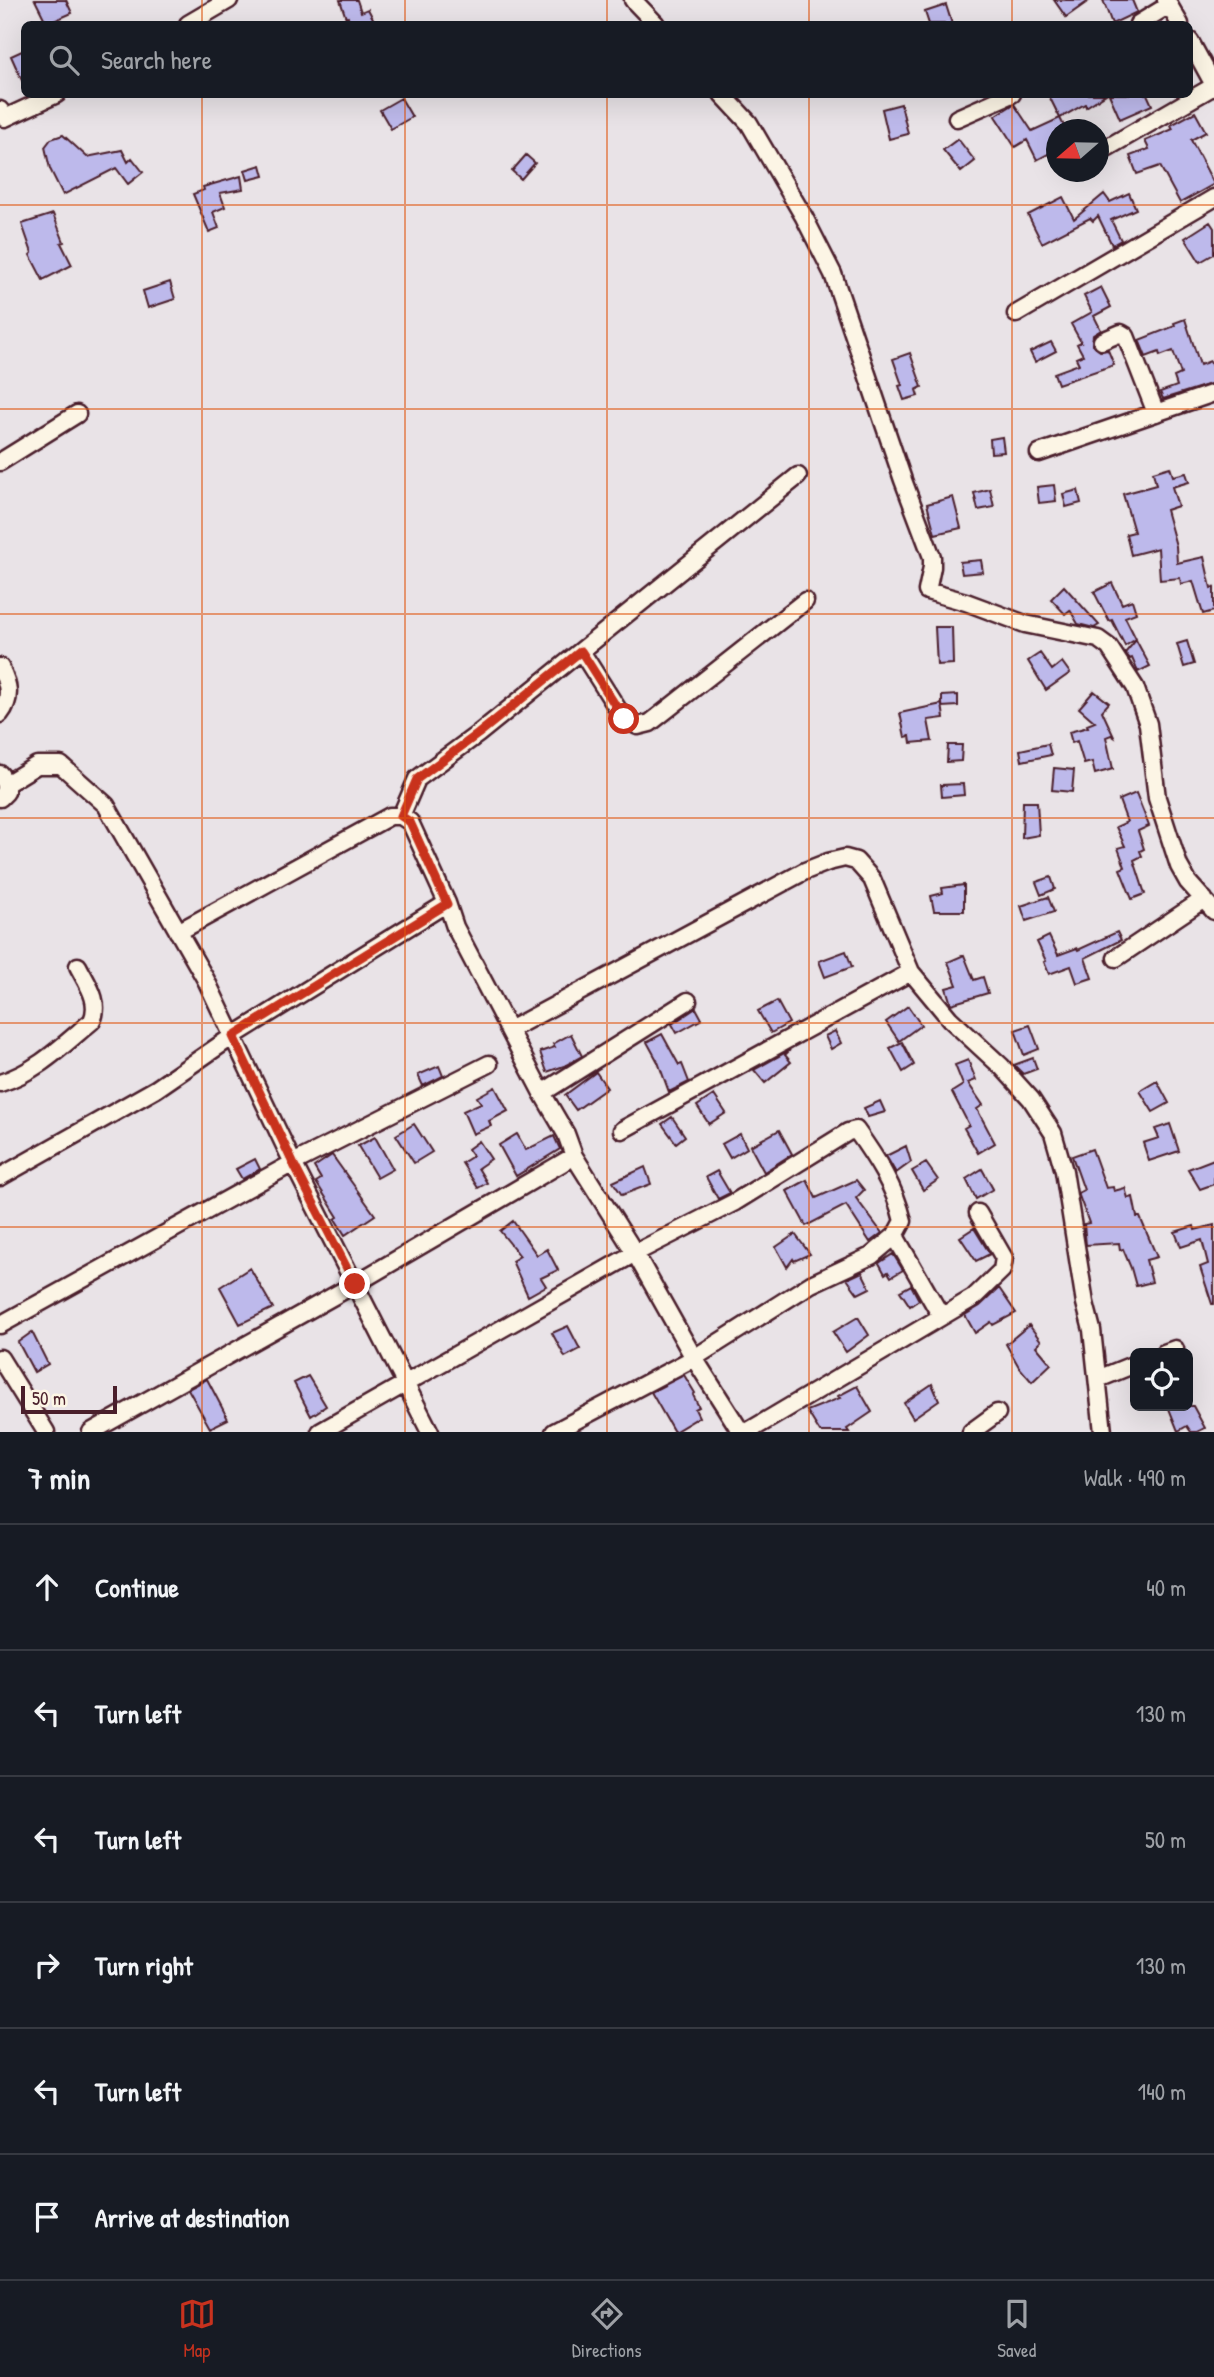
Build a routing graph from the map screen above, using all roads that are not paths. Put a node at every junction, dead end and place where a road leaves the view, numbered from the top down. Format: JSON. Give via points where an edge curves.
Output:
{"nodes":[{"id":1,"x":229,"y":0,"type":"edge"},
{"id":2,"x":633,"y":0,"type":"edge"},
{"id":3,"x":1168,"y":3,"type":"edge"},
{"id":4,"x":193,"y":21,"type":"edge"},
{"id":5,"x":653,"y":21,"type":"edge"},
{"id":6,"x":1142,"y":21,"type":"edge"},
{"id":7,"x":1178,"y":21,"type":"edge"},
{"id":8,"x":1193,"y":48,"type":"edge"},
{"id":9,"x":1214,"y":86,"type":"edge"},
{"id":10,"x":48,"y":98,"type":"edge"},
{"id":11,"x":726,"y":98,"type":"edge"},
{"id":12,"x":1003,"y":98,"type":"edge"},
{"id":13,"x":0,"y":110,"type":"edge"},
{"id":14,"x":957,"y":118,"type":"dead end"},
{"id":15,"x":1109,"y":147,"type":"edge"},
{"id":16,"x":1214,"y":198,"type":"edge"},
{"id":17,"x":1016,"y":314,"type":"dead end"},
{"id":18,"x":1102,"y":341,"type":"dead end"},
{"id":19,"x":1214,"y":393,"type":"edge"},
{"id":20,"x":1156,"y":413,"type":"junction"},
{"id":21,"x":78,"y":414,"type":"dead end"},
{"id":22,"x":1039,"y":453,"type":"dead end"},
{"id":23,"x":0,"y":462,"type":"edge"},
{"id":24,"x":798,"y":476,"type":"dead end"},
{"id":25,"x":805,"y":601,"type":"dead end"},
{"id":26,"x":581,"y":651,"type":"junction"},
{"id":27,"x":0,"y":667,"type":"edge"},
{"id":28,"x":0,"y":714,"type":"edge"},
{"id":29,"x":2,"y":785,"type":"edge"},
{"id":30,"x":401,"y":816,"type":"junction"},
{"id":31,"x":447,"y":904,"type":"junction"},
{"id":32,"x":1209,"y":905,"type":"edge"},
{"id":33,"x":178,"y":932,"type":"junction"},
{"id":34,"x":1116,"y":958,"type":"dead end"},
{"id":35,"x":78,"y":966,"type":"dead end"},
{"id":36,"x":911,"y":972,"type":"junction"},
{"id":37,"x":688,"y":1001,"type":"dead end"},
{"id":38,"x":509,"y":1030,"type":"junction"},
{"id":39,"x":233,"y":1036,"type":"junction"},
{"id":40,"x":489,"y":1064,"type":"dead end"},
{"id":41,"x":0,"y":1083,"type":"edge"},
{"id":42,"x":542,"y":1093,"type":"junction"},
{"id":43,"x":622,"y":1130,"type":"dead end"},
{"id":44,"x":574,"y":1156,"type":"junction"},
{"id":45,"x":293,"y":1163,"type":"junction"},
{"id":46,"x":0,"y":1177,"type":"edge"},
{"id":47,"x":978,"y":1213,"type":"dead end"},
{"id":48,"x":895,"y":1236,"type":"junction"},
{"id":49,"x":635,"y":1253,"type":"junction"},
{"id":50,"x":355,"y":1284,"type":"junction"},
{"id":51,"x":941,"y":1316,"type":"junction"},
{"id":52,"x":0,"y":1325,"type":"edge"},
{"id":53,"x":0,"y":1358,"type":"edge"},
{"id":54,"x":694,"y":1358,"type":"junction"},
{"id":55,"x":1130,"y":1366,"type":"edge"},
{"id":56,"x":1098,"y":1379,"type":"junction"},
{"id":57,"x":405,"y":1384,"type":"junction"},
{"id":58,"x":997,"y":1412,"type":"dead end"},
{"id":59,"x":46,"y":1432,"type":"edge"},
{"id":60,"x":91,"y":1432,"type":"edge"},
{"id":61,"x":320,"y":1432,"type":"edge"},
{"id":62,"x":430,"y":1432,"type":"edge"},
{"id":63,"x":554,"y":1432,"type":"edge"},
{"id":64,"x":744,"y":1432,"type":"edge"},
{"id":65,"x":971,"y":1432,"type":"edge"},
{"id":66,"x":1103,"y":1432,"type":"edge"}],
"edges":[{"from":1,"to":4,"type":"street"},
{"from":2,"to":5,"type":"street"},
{"from":3,"to":6,"type":"street"},
{"from":3,"to":7,"type":"street"},
{"from":8,"to":9,"type":"street"},
{"from":9,"to":15,"type":"street"},
{"from":10,"to":13,"type":"street","via":[[5,118]]},
{"from":11,"to":32,"type":"street","via":[[749,123],[833,274],[932,557],[926,591],[1025,624],[1098,639],[1109,648],[1135,687],[1149,724],[1157,797],[1179,866]]},
{"from":12,"to":14,"type":"street"},
{"from":16,"to":17,"type":"street"},
{"from":18,"to":20,"type":"street","via":[[1126,335]]},
{"from":19,"to":20,"type":"street"},
{"from":20,"to":22,"type":"street"},
{"from":21,"to":23,"type":"street"},
{"from":24,"to":26,"type":"street"},
{"from":25,"to":26,"type":"street","via":[[649,723],[638,726],[624,719]]},
{"from":26,"to":30,"type":"street","via":[[417,779]]},
{"from":27,"to":28,"type":"street","via":[[9,694]]},
{"from":29,"to":33,"type":"street","via":[[37,765],[61,765],[106,805]]},
{"from":30,"to":31,"type":"street","via":[[410,822]]},
{"from":30,"to":33,"type":"street","via":[[390,816]]},
{"from":31,"to":38,"type":"street"},
{"from":31,"to":39,"type":"street"},
{"from":32,"to":34,"type":"street"},
{"from":33,"to":39,"type":"street"},
{"from":35,"to":41,"type":"street","via":[[95,1001],[92,1021],[37,1067]]},
{"from":36,"to":38,"type":"street","via":[[872,879],[856,861],[845,858],[805,871]]},
{"from":36,"to":43,"type":"street"},
{"from":36,"to":56,"type":"street","via":[[950,1019],[1017,1083],[1053,1133],[1064,1171]]},
{"from":37,"to":42,"type":"street"},
{"from":38,"to":42,"type":"street"},
{"from":39,"to":45,"type":"street"},
{"from":39,"to":46,"type":"street","via":[[156,1089]]},
{"from":40,"to":45,"type":"street"},
{"from":42,"to":44,"type":"street"},
{"from":44,"to":49,"type":"street"},
{"from":44,"to":50,"type":"street"},
{"from":45,"to":50,"type":"street"},
{"from":45,"to":52,"type":"street"},
{"from":47,"to":51,"type":"street","via":[[1004,1265],[974,1298]]},
{"from":48,"to":49,"type":"street","via":[[902,1221],[898,1202],[877,1159],[856,1130],[735,1202]]},
{"from":48,"to":51,"type":"street"},
{"from":48,"to":54,"type":"street","via":[[871,1256],[811,1284]]},
{"from":49,"to":54,"type":"street"},
{"from":49,"to":57,"type":"street"},
{"from":50,"to":57,"type":"street"},
{"from":50,"to":60,"type":"street"},
{"from":51,"to":64,"type":"street"},
{"from":53,"to":59,"type":"street"},
{"from":54,"to":63,"type":"street"},
{"from":54,"to":64,"type":"street"},
{"from":55,"to":56,"type":"street"},
{"from":56,"to":66,"type":"street"},
{"from":57,"to":61,"type":"street"},
{"from":57,"to":62,"type":"street"},
{"from":58,"to":65,"type":"street"}]}
